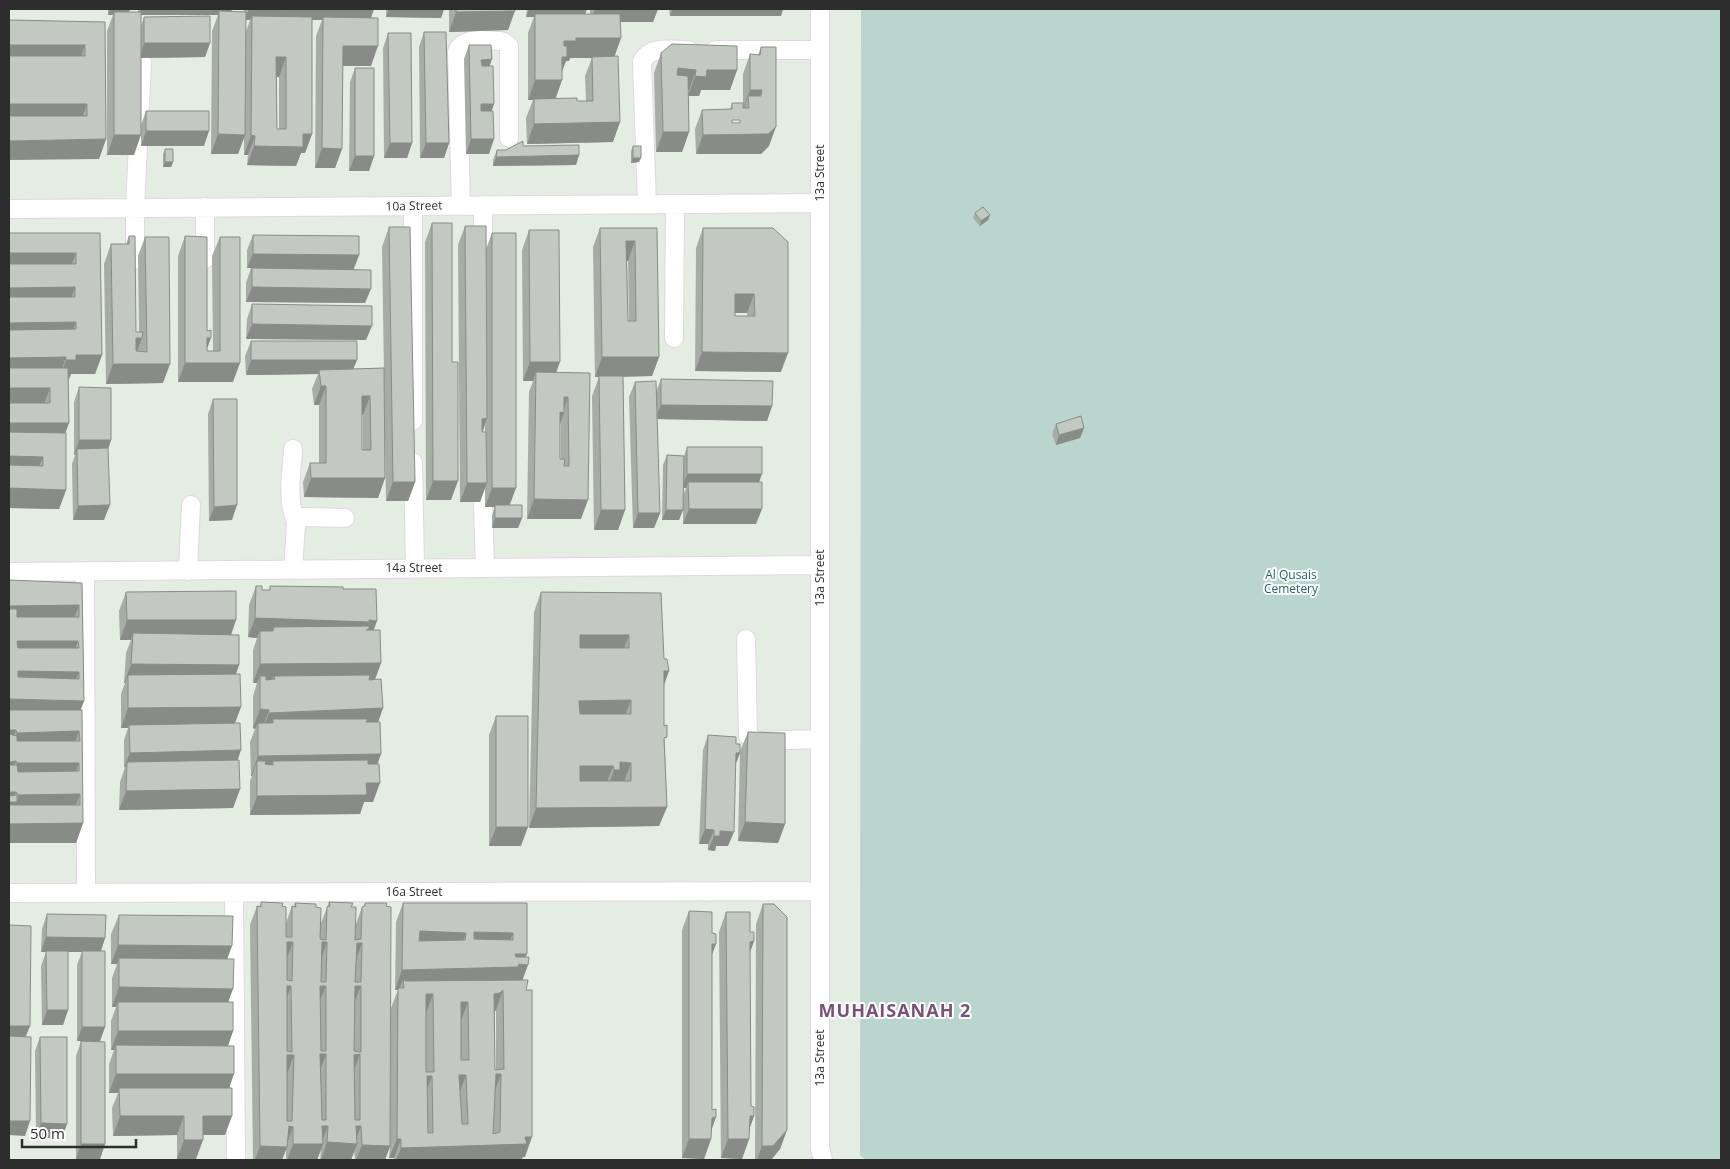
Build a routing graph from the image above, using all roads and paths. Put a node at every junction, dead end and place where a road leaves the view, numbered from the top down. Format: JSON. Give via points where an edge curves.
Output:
{"nodes":[{"id":1,"x":820,"y":9,"type":"edge"},
{"id":2,"x":820,"y":50,"type":"junction"},
{"id":3,"x":142,"y":63,"type":"edge"},
{"id":4,"x":509,"y":138,"type":"dead end"},
{"id":5,"x":820,"y":203,"type":"junction"},
{"id":6,"x":647,"y":204,"type":"junction"},
{"id":7,"x":675,"y":204,"type":"junction"},
{"id":8,"x":461,"y":205,"type":"junction"},
{"id":9,"x":483,"y":205,"type":"junction"},
{"id":10,"x":135,"y":207,"type":"junction"},
{"id":11,"x":205,"y":207,"type":"junction"},
{"id":12,"x":413,"y":207,"type":"junction"},
{"id":13,"x":9,"y":209,"type":"edge"},
{"id":14,"x":483,"y":268,"type":"edge"},
{"id":15,"x":134,"y":276,"type":"edge"},
{"id":16,"x":204,"y":277,"type":"edge"},
{"id":17,"x":674,"y":338,"type":"dead end"},
{"id":18,"x":293,"y":449,"type":"dead end"},
{"id":19,"x":482,"y":456,"type":"edge"},
{"id":20,"x":191,"y":505,"type":"dead end"},
{"id":21,"x":345,"y":518,"type":"dead end"},
{"id":22,"x":296,"y":521,"type":"junction"},
{"id":23,"x":820,"y":566,"type":"junction"},
{"id":24,"x":415,"y":568,"type":"junction"},
{"id":25,"x":485,"y":568,"type":"junction"},
{"id":26,"x":293,"y":569,"type":"junction"},
{"id":27,"x":188,"y":571,"type":"junction"},
{"id":28,"x":9,"y":572,"type":"edge"},
{"id":29,"x":85,"y":572,"type":"junction"},
{"id":30,"x":746,"y":639,"type":"dead end"},
{"id":31,"x":820,"y":739,"type":"junction"},
{"id":32,"x":820,"y":891,"type":"junction"},
{"id":33,"x":9,"y":893,"type":"edge"},
{"id":34,"x":86,"y":893,"type":"junction"},
{"id":35,"x":234,"y":893,"type":"junction"},
{"id":36,"x":215,"y":971,"type":"edge"},
{"id":37,"x":234,"y":971,"type":"junction"},
{"id":38,"x":215,"y":1013,"type":"edge"},
{"id":39,"x":234,"y":1013,"type":"junction"},
{"id":40,"x":216,"y":1056,"type":"edge"},
{"id":41,"x":235,"y":1056,"type":"junction"},
{"id":42,"x":216,"y":1098,"type":"edge"},
{"id":43,"x":236,"y":1098,"type":"junction"},
{"id":44,"x":820,"y":1156,"type":"edge"},
{"id":45,"x":236,"y":1160,"type":"edge"}],
"edges":[{"from":1,"to":2,"type":"street","name":"13a Street"},
{"from":2,"to":5,"type":"street","name":"13a Street"},
{"from":2,"to":6,"type":"street","via":[[659,50],[648,53],[642,62]]},
{"from":3,"to":10,"type":"street"},
{"from":4,"to":8,"type":"street","via":[[510,46],[501,41],[466,42],[457,52]]},
{"from":5,"to":7,"type":"street","name":"10a Street"},
{"from":5,"to":23,"type":"street","name":"13a Street"},
{"from":6,"to":7,"type":"street","name":"10a Street"},
{"from":6,"to":9,"type":"street","name":"10a Street"},
{"from":7,"to":17,"type":"street"},
{"from":8,"to":9,"type":"street","name":"10a Street"},
{"from":8,"to":12,"type":"street","name":"10a Street"},
{"from":9,"to":14,"type":"street"},
{"from":10,"to":11,"type":"street","name":"10a Street"},
{"from":10,"to":13,"type":"street","name":"10a Street"},
{"from":10,"to":15,"type":"street"},
{"from":11,"to":12,"type":"street","name":"10a Street"},
{"from":11,"to":16,"type":"street"},
{"from":12,"to":24,"type":"street"},
{"from":18,"to":22,"type":"street","via":[[291,500]]},
{"from":19,"to":25,"type":"street"},
{"from":20,"to":27,"type":"street"},
{"from":21,"to":22,"type":"street","via":[[300,517]]},
{"from":22,"to":26,"type":"street"},
{"from":23,"to":25,"type":"street","name":"14a Street"},
{"from":23,"to":31,"type":"street","name":"13a Street"},
{"from":24,"to":25,"type":"street","name":"14a Street"},
{"from":24,"to":26,"type":"street","name":"14a Street"},
{"from":26,"to":27,"type":"street","name":"14a Street"},
{"from":27,"to":29,"type":"street","name":"14a Street"},
{"from":28,"to":29,"type":"street","name":"14a Street"},
{"from":29,"to":34,"type":"street"},
{"from":30,"to":31,"type":"street","via":[[748,736],[756,741]]},
{"from":31,"to":32,"type":"street","name":"13a Street"},
{"from":32,"to":35,"type":"street","name":"16a Street"},
{"from":32,"to":44,"type":"street","name":"13a Street"},
{"from":33,"to":34,"type":"street","name":"16a Street"},
{"from":34,"to":35,"type":"street","name":"16a Street"},
{"from":35,"to":37,"type":"street"},
{"from":36,"to":37,"type":"street"},
{"from":37,"to":39,"type":"street"},
{"from":38,"to":39,"type":"street"},
{"from":39,"to":41,"type":"street"},
{"from":40,"to":41,"type":"street"},
{"from":41,"to":43,"type":"street"},
{"from":42,"to":43,"type":"street"},
{"from":43,"to":45,"type":"street"}]}
